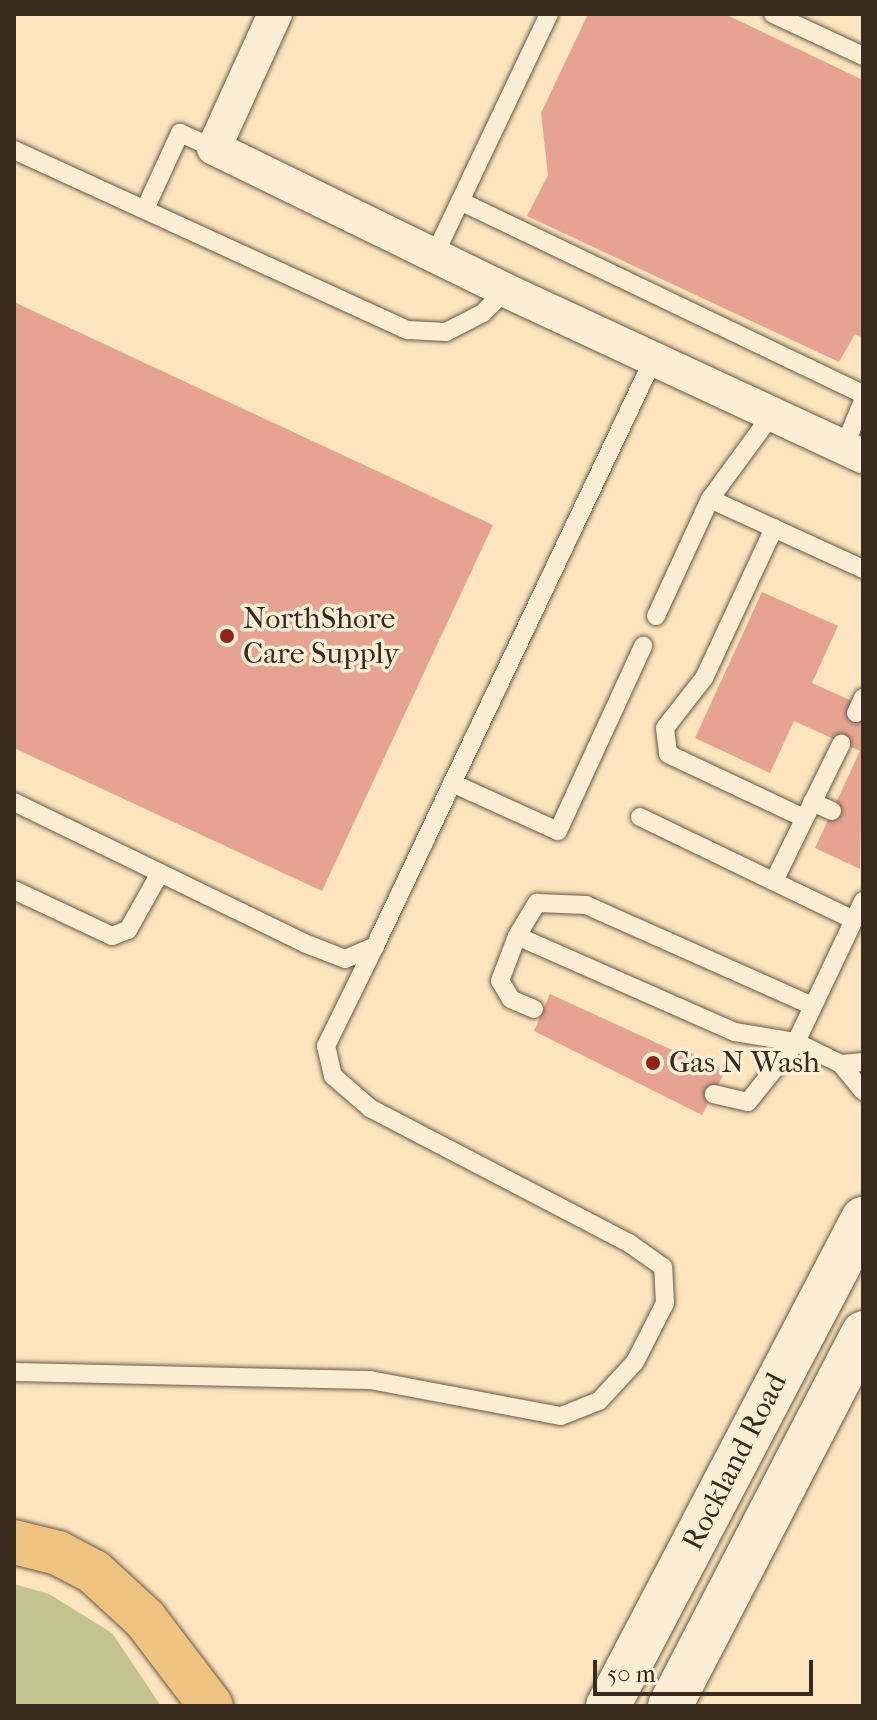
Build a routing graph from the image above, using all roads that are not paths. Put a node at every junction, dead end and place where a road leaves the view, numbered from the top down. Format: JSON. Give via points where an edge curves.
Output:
{"nodes":[{"id":1,"x":275,"y":14,"type":"edge"},
{"id":2,"x":549,"y":14,"type":"edge"},
{"id":3,"x":773,"y":14,"type":"edge"},
{"id":4,"x":863,"y":56,"type":"edge"},
{"id":5,"x":214,"y":148,"type":"junction"},
{"id":6,"x":14,"y":150,"type":"edge"},
{"id":7,"x":460,"y":201,"type":"junction"},
{"id":8,"x":145,"y":209,"type":"junction"},
{"id":9,"x":434,"y":256,"type":"junction"},
{"id":10,"x":505,"y":290,"type":"junction"},
{"id":11,"x":654,"y":358,"type":"junction"},
{"id":12,"x":863,"y":394,"type":"edge"},
{"id":13,"x":863,"y":401,"type":"edge"},
{"id":14,"x":773,"y":413,"type":"junction"},
{"id":15,"x":854,"y":451,"type":"edge"},
{"id":16,"x":710,"y":499,"type":"junction"},
{"id":17,"x":774,"y":528,"type":"junction"},
{"id":18,"x":863,"y":569,"type":"edge"},
{"id":19,"x":656,"y":616,"type":"dead end"},
{"id":20,"x":643,"y":646,"type":"dead end"},
{"id":21,"x":841,"y":744,"type":"dead end"},
{"id":22,"x":452,"y":783,"type":"junction"},
{"id":23,"x":14,"y":802,"type":"edge"},
{"id":24,"x":808,"y":810,"type":"junction"},
{"id":25,"x":832,"y":811,"type":"dead end"},
{"id":26,"x":640,"y":817,"type":"dead end"},
{"id":27,"x":160,"y":873,"type":"junction"},
{"id":28,"x":774,"y":881,"type":"junction"},
{"id":29,"x":14,"y":890,"type":"edge"},
{"id":30,"x":863,"y":901,"type":"edge"},
{"id":31,"x":854,"y":920,"type":"junction"},
{"id":32,"x":517,"y":936,"type":"junction"},
{"id":33,"x":375,"y":946,"type":"junction"},
{"id":34,"x":813,"y":1006,"type":"junction"},
{"id":35,"x":534,"y":1009,"type":"dead end"},
{"id":36,"x":796,"y":1042,"type":"junction"},
{"id":37,"x":863,"y":1062,"type":"edge"},
{"id":38,"x":841,"y":1064,"type":"junction"},
{"id":39,"x":863,"y":1091,"type":"edge"},
{"id":40,"x":714,"y":1094,"type":"dead end"},
{"id":41,"x":863,"y":1219,"type":"edge"},
{"id":42,"x":863,"y":1333,"type":"edge"},
{"id":43,"x":14,"y":1372,"type":"edge"},
{"id":44,"x":14,"y":1542,"type":"edge"},
{"id":45,"x":211,"y":1706,"type":"edge"},
{"id":46,"x":608,"y":1706,"type":"edge"},
{"id":47,"x":670,"y":1706,"type":"edge"}],
"edges":[{"from":1,"to":5,"type":"street"},
{"from":2,"to":7,"type":"lane"},
{"from":3,"to":4,"type":"lane"},
{"from":5,"to":8,"type":"lane","via":[[180,133]]},
{"from":5,"to":9,"type":"street"},
{"from":6,"to":8,"type":"lane"},
{"from":7,"to":9,"type":"lane"},
{"from":7,"to":12,"type":"lane"},
{"from":8,"to":10,"type":"lane","via":[[408,330],[446,332],[483,313]]},
{"from":9,"to":10,"type":"street"},
{"from":10,"to":11,"type":"street"},
{"from":11,"to":14,"type":"street"},
{"from":11,"to":22,"type":"lane"},
{"from":13,"to":15,"type":"lane"},
{"from":14,"to":15,"type":"street"},
{"from":14,"to":16,"type":"lane"},
{"from":16,"to":17,"type":"lane"},
{"from":16,"to":19,"type":"lane"},
{"from":17,"to":18,"type":"lane"},
{"from":17,"to":24,"type":"lane","via":[[704,678],[665,728],[668,754]]},
{"from":20,"to":22,"type":"lane","via":[[558,831]]},
{"from":21,"to":24,"type":"lane"},
{"from":22,"to":33,"type":"lane"},
{"from":23,"to":27,"type":"lane"},
{"from":24,"to":25,"type":"lane"},
{"from":24,"to":28,"type":"lane"},
{"from":26,"to":28,"type":"lane"},
{"from":27,"to":29,"type":"lane","via":[[128,930],[112,936]]},
{"from":27,"to":33,"type":"lane","via":[[345,959]]},
{"from":28,"to":31,"type":"lane"},
{"from":30,"to":31,"type":"lane"},
{"from":31,"to":34,"type":"lane"},
{"from":32,"to":34,"type":"lane","via":[[537,903],[586,905]]},
{"from":32,"to":35,"type":"lane","via":[[500,981],[511,999]]},
{"from":32,"to":36,"type":"lane","via":[[735,1032]]},
{"from":33,"to":43,"type":"lane","via":[[326,1046],[333,1076],[370,1108],[629,1243],[663,1267],[665,1303],[635,1362],[599,1401],[561,1416],[370,1380]]},
{"from":34,"to":36,"type":"lane"},
{"from":36,"to":38,"type":"lane"},
{"from":36,"to":40,"type":"lane","via":[[748,1102]]},
{"from":37,"to":38,"type":"lane"},
{"from":38,"to":39,"type":"lane"},
{"from":41,"to":46,"type":"main road","name":"Rockland Road"},
{"from":42,"to":47,"type":"main road","name":"Rockland Road"},
{"from":44,"to":45,"type":"highway","via":[[58,1553],[94,1572],[145,1619]]}]}
